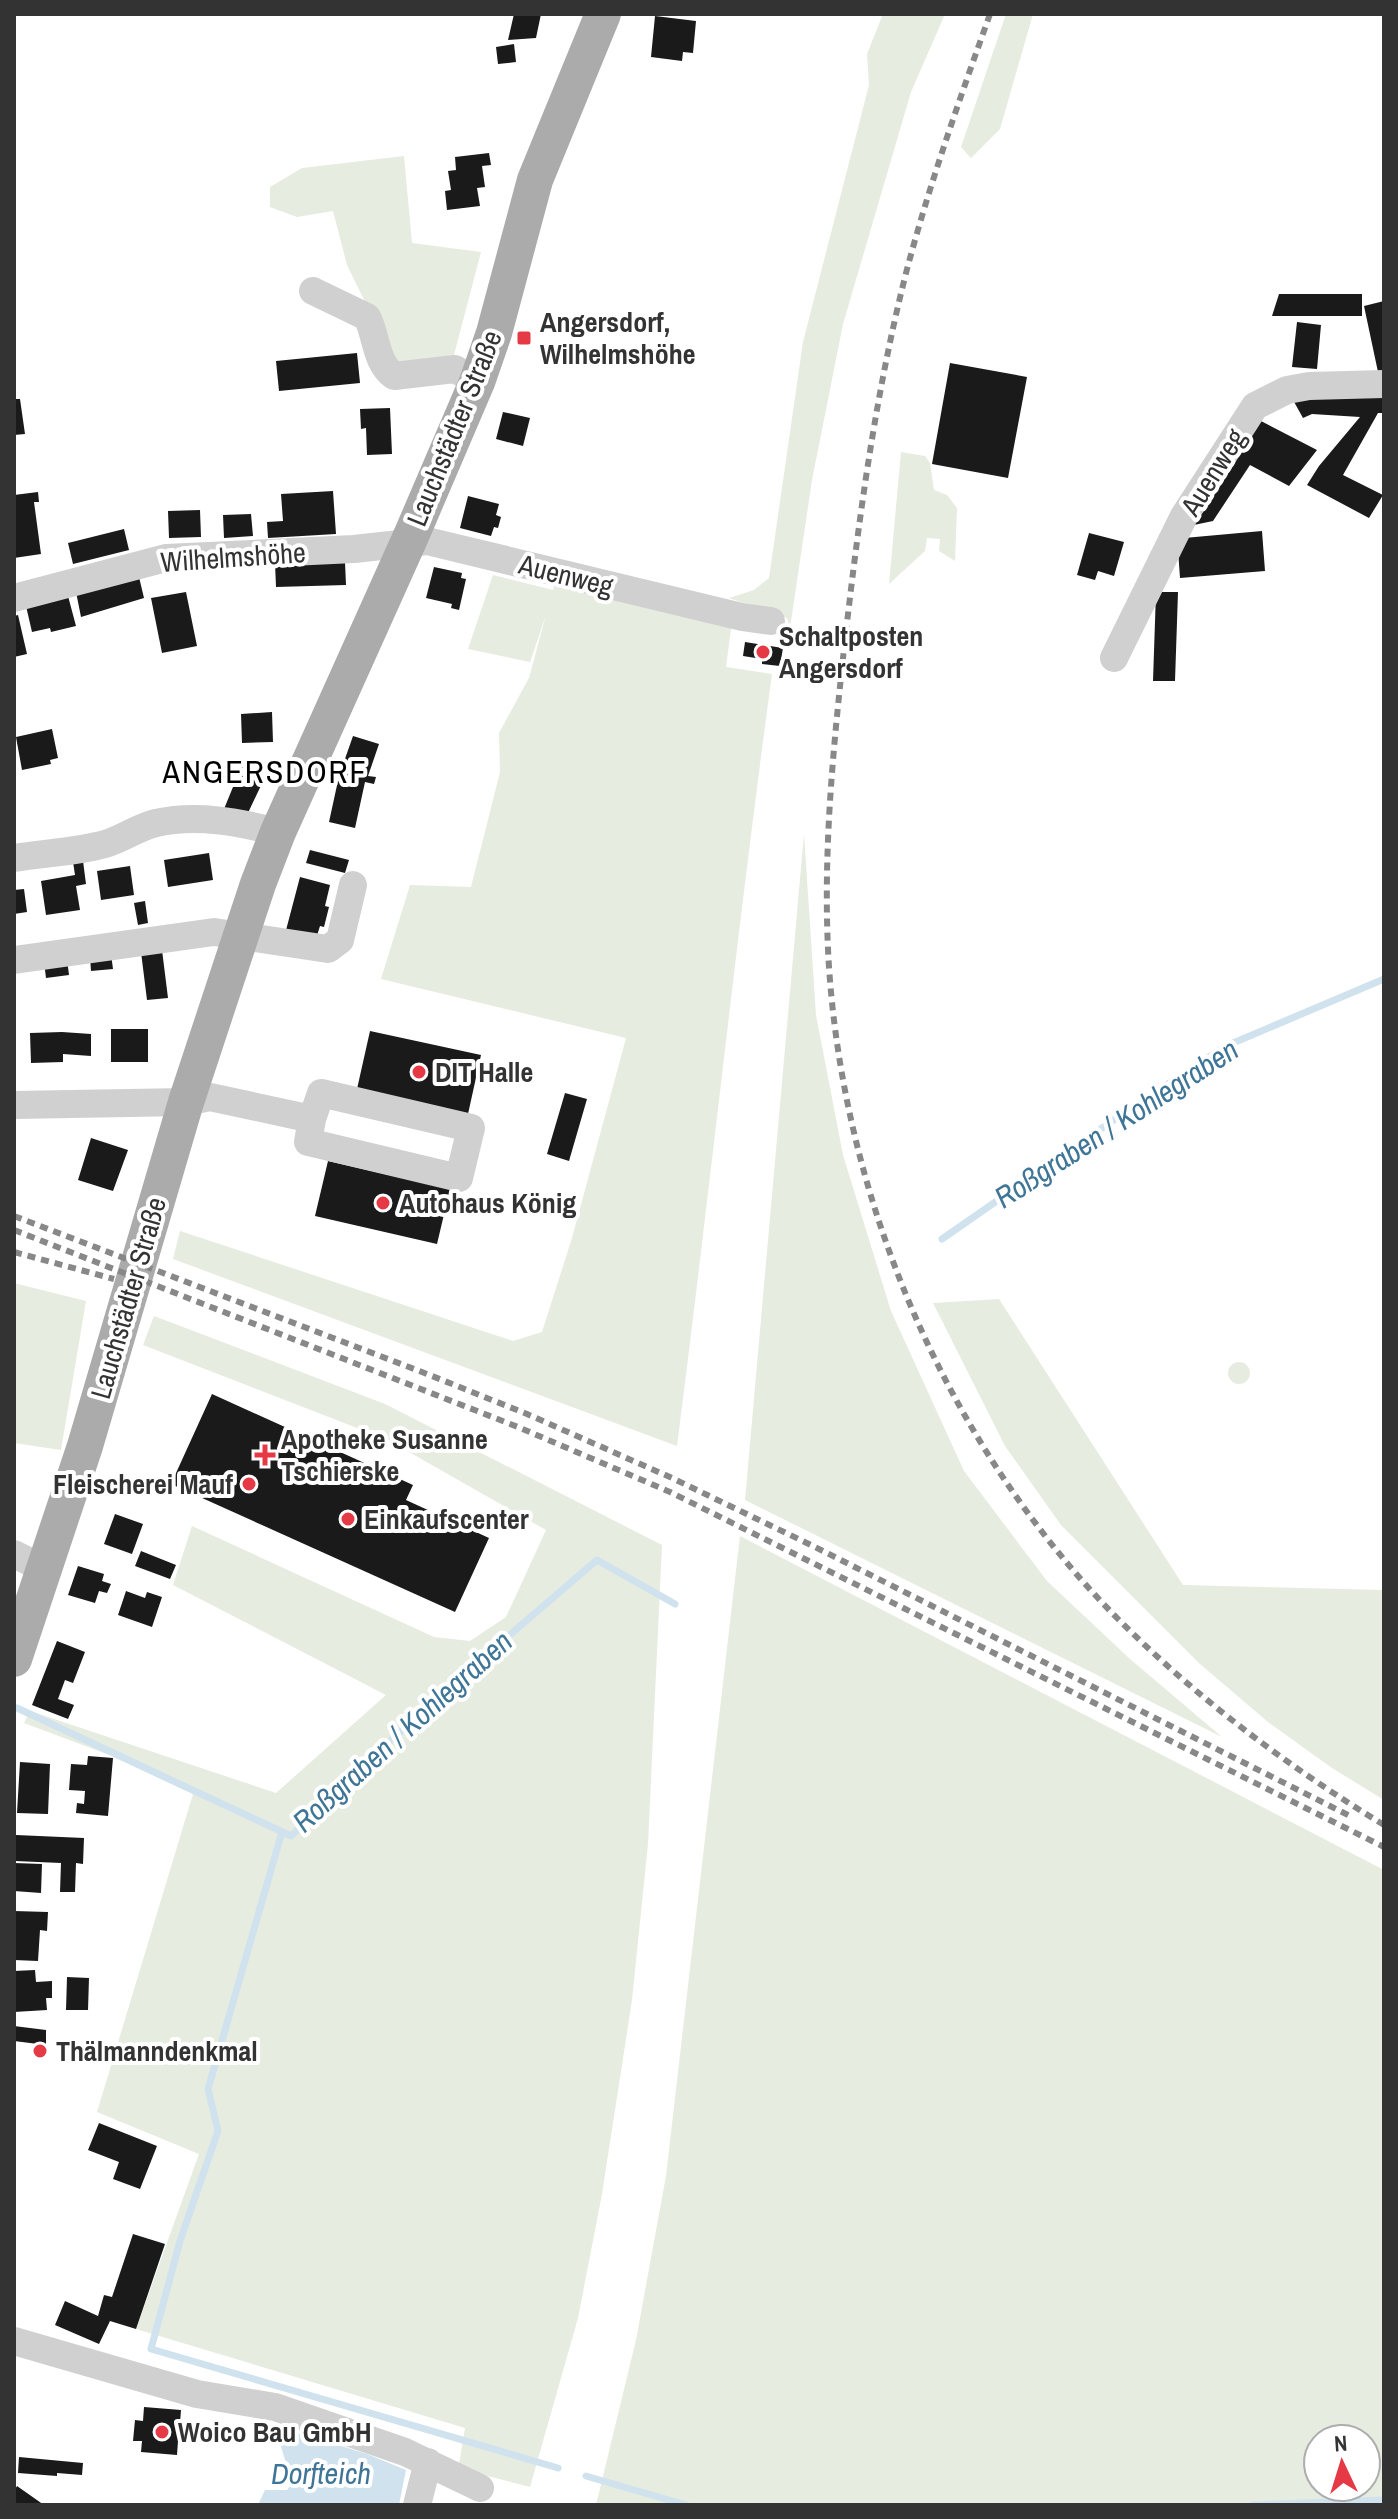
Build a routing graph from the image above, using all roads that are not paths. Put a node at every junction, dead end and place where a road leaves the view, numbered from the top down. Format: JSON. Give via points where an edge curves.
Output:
{"nodes":[{"id":1,"x":603,"y":14,"type":"edge"},
{"id":2,"x":313,"y":291,"type":"dead end"},
{"id":3,"x":477,"y":382,"type":"junction"},
{"id":4,"x":1384,"y":384,"type":"edge"},
{"id":5,"x":408,"y":544,"type":"junction"},
{"id":6,"x":14,"y":598,"type":"edge"},
{"id":7,"x":771,"y":621,"type":"dead end"},
{"id":8,"x":1114,"y":658,"type":"dead end"},
{"id":9,"x":278,"y":832,"type":"junction"},
{"id":10,"x":14,"y":858,"type":"edge"},
{"id":11,"x":353,"y":885,"type":"dead end"},
{"id":12,"x":240,"y":936,"type":"junction"},
{"id":13,"x":14,"y":960,"type":"edge"},
{"id":14,"x":186,"y":1102,"type":"junction"},
{"id":15,"x":14,"y":1105,"type":"edge"},
{"id":16,"x":312,"y":1119,"type":"junction"},
{"id":17,"x":29,"y":1562,"type":"edge"},
{"id":18,"x":14,"y":1659,"type":"edge"},
{"id":19,"x":14,"y":2341,"type":"edge"},
{"id":20,"x":428,"y":2462,"type":"junction"},
{"id":21,"x":480,"y":2488,"type":"dead end"},
{"id":22,"x":417,"y":2505,"type":"edge"}],
"edges":[{"from":1,"to":3,"type":"main road","name":"Lauchstädter Straße","via":[[535,180]]},
{"from":2,"to":3,"type":"street","via":[[367,317],[381,360],[394,376],[455,369]]},
{"from":3,"to":5,"type":"main road","name":"Lauchstädter Straße"},
{"from":4,"to":8,"type":"street","name":"Auenweg","via":[[1309,386],[1255,406],[1184,516]]},
{"from":5,"to":6,"type":"street","name":"Wilhelmshöhe","via":[[166,558]]},
{"from":5,"to":7,"type":"street","name":"Auenweg","via":[[427,541]]},
{"from":5,"to":9,"type":"main road","name":"Lauchstädter Straße"},
{"from":9,"to":10,"type":"street","via":[[189,818],[156,823],[107,844]]},
{"from":9,"to":12,"type":"main road","name":"Lauchstädter Straße"},
{"from":11,"to":12,"type":"street","via":[[340,940],[328,949]]},
{"from":12,"to":13,"type":"street","via":[[214,932]]},
{"from":12,"to":14,"type":"main road","name":"Lauchstädter Straße"},
{"from":14,"to":15,"type":"street"},
{"from":14,"to":16,"type":"street","via":[[210,1097]]},
{"from":14,"to":17,"type":"main road","name":"Lauchstädter Straße","via":[[124,1318]]},
{"from":16,"to":16,"type":"street","via":[[321,1093],[471,1128],[459,1178],[308,1142]]},
{"from":17,"to":18,"type":"main road","name":"Lauchstädter Straße"},
{"from":19,"to":20,"type":"street","via":[[197,2394],[275,2407]]},
{"from":20,"to":21,"type":"street"},
{"from":20,"to":22,"type":"street"}]}
